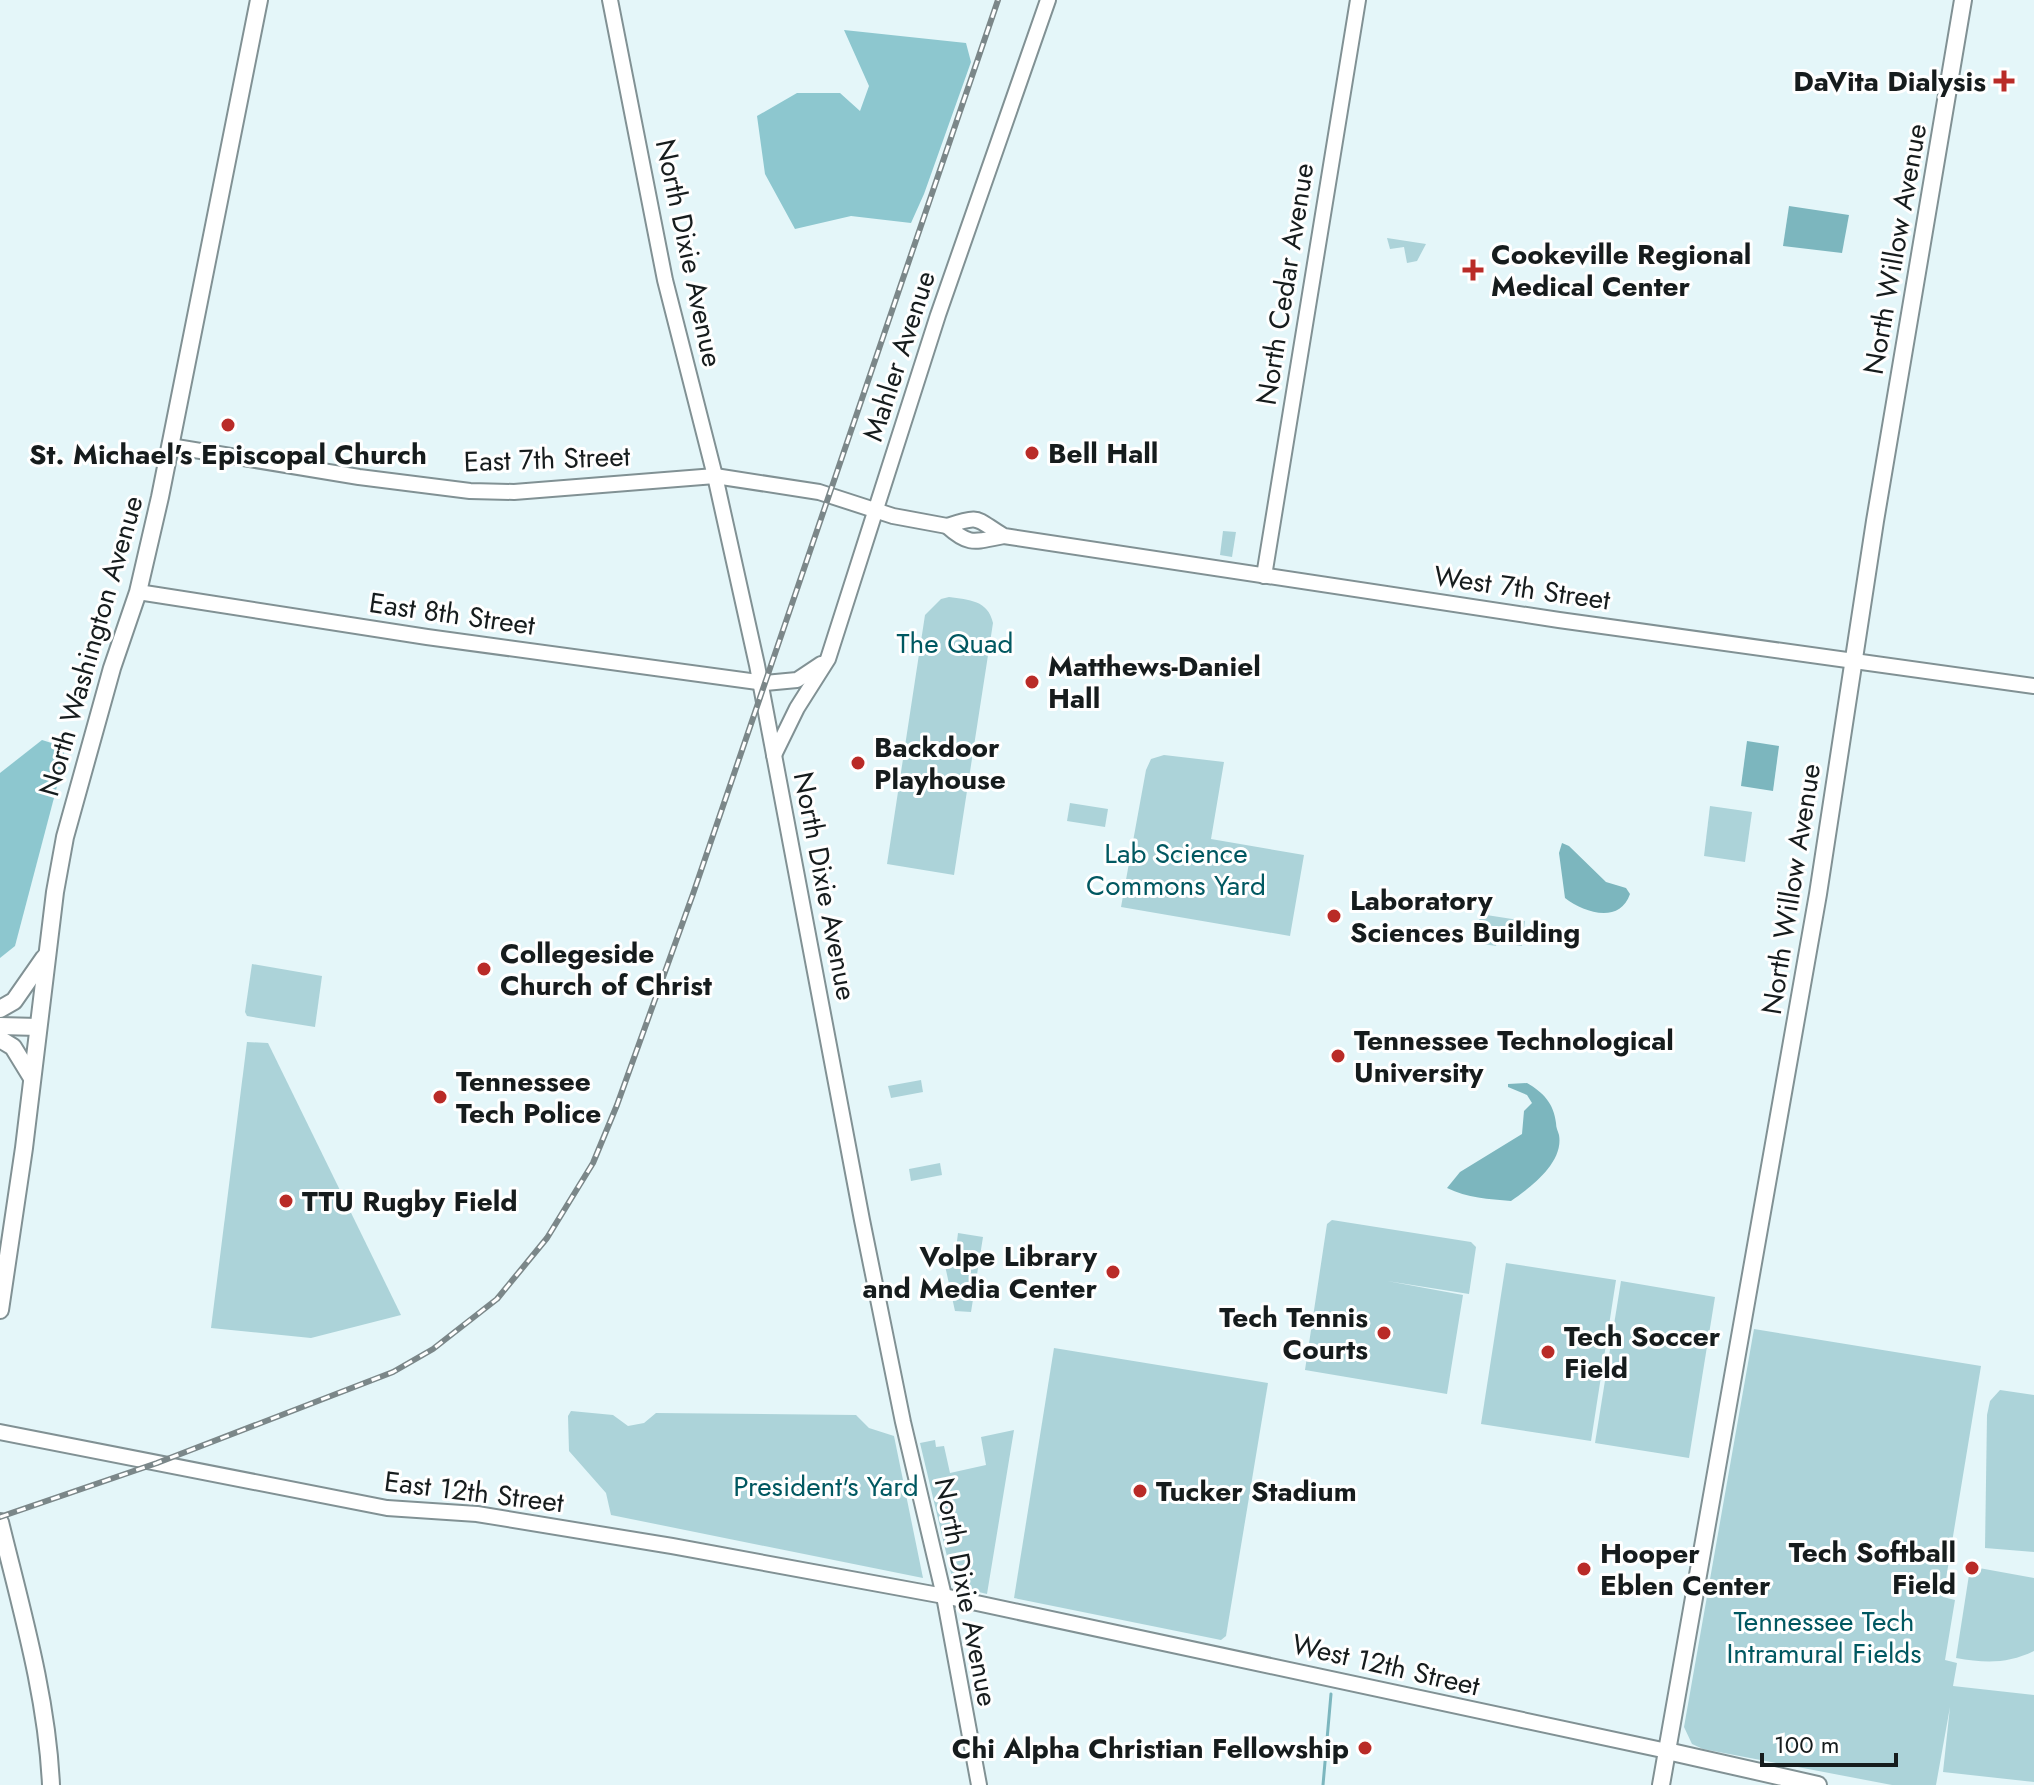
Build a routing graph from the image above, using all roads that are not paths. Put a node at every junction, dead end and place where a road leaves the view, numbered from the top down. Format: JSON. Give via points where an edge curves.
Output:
{"nodes":[{"id":1,"x":259,"y":0,"type":"edge"},
{"id":2,"x":610,"y":0,"type":"edge"},
{"id":3,"x":1048,"y":0,"type":"edge"},
{"id":4,"x":1358,"y":0,"type":"edge"},
{"id":5,"x":1963,"y":0,"type":"edge"},
{"id":6,"x":170,"y":446,"type":"junction"},
{"id":7,"x":715,"y":476,"type":"junction"},
{"id":8,"x":876,"y":511,"type":"junction"},
{"id":9,"x":947,"y":526,"type":"junction"},
{"id":10,"x":1004,"y":536,"type":"junction"},
{"id":11,"x":1264,"y":576,"type":"junction"},
{"id":12,"x":138,"y":592,"type":"junction"},
{"id":13,"x":828,"y":659,"type":"junction"},
{"id":14,"x":1853,"y":662,"type":"junction"},
{"id":15,"x":797,"y":680,"type":"junction"},
{"id":16,"x":759,"y":682,"type":"junction"},
{"id":17,"x":2034,"y":686,"type":"edge"},
{"id":18,"x":765,"y":712,"type":"junction"},
{"id":19,"x":774,"y":755,"type":"junction"},
{"id":20,"x":47,"y":954,"type":"junction"},
{"id":21,"x":0,"y":1009,"type":"edge"},
{"id":22,"x":0,"y":1026,"type":"edge"},
{"id":23,"x":38,"y":1027,"type":"junction"},
{"id":24,"x":0,"y":1039,"type":"edge"},
{"id":25,"x":32,"y":1078,"type":"junction"},
{"id":26,"x":0,"y":1310,"type":"edge"},
{"id":27,"x":0,"y":1432,"type":"edge"},
{"id":28,"x":0,"y":1522,"type":"edge"},
{"id":29,"x":944,"y":1596,"type":"junction"},
{"id":30,"x":1667,"y":1751,"type":"junction"},
{"id":31,"x":51,"y":1785,"type":"edge"},
{"id":32,"x":979,"y":1785,"type":"edge"},
{"id":33,"x":1661,"y":1785,"type":"edge"},
{"id":34,"x":1818,"y":1785,"type":"edge"}],
"edges":[{"from":1,"to":6,"type":"main road","name":"North Washington Avenue"},
{"from":2,"to":7,"type":"street","name":"North Dixie Avenue","via":[[665,280]]},
{"from":3,"to":8,"type":"street","name":"Mahler Avenue"},
{"from":4,"to":11,"type":"street","name":"North Cedar Avenue"},
{"from":5,"to":14,"type":"main road","name":"North Willow Avenue"},
{"from":6,"to":7,"type":"street","name":"East 7th Street","via":[[470,491]]},
{"from":6,"to":12,"type":"main road","name":"North Washington Avenue"},
{"from":7,"to":8,"type":"street","name":"East 7th Street","via":[[819,492]]},
{"from":7,"to":16,"type":"street","name":"North Dixie Avenue"},
{"from":8,"to":9,"type":"street","name":"West 7th Street"},
{"from":8,"to":13,"type":"street","name":"Mahler Avenue"},
{"from":9,"to":10,"type":"street","name":"West 7th Street","via":[[969,541]]},
{"from":9,"to":10,"type":"street","name":"West 7th Street","via":[[981,519]]},
{"from":10,"to":11,"type":"street","name":"West 7th Street"},
{"from":11,"to":14,"type":"street","name":"West 7th Street"},
{"from":12,"to":16,"type":"street","name":"East 8th Street"},
{"from":12,"to":20,"type":"main road","name":"North Washington Avenue","via":[[76,791]]},
{"from":13,"to":15,"type":"street"},
{"from":13,"to":19,"type":"street","name":"Mahler Avenue"},
{"from":14,"to":17,"type":"street","name":"West 7th Street"},
{"from":14,"to":30,"type":"main road","name":"North Willow Avenue","via":[[1818,894]]},
{"from":15,"to":16,"type":"street"},
{"from":15,"to":18,"type":"street","via":[[769,692]]},
{"from":16,"to":18,"type":"street","name":"North Dixie Avenue"},
{"from":18,"to":19,"type":"street","name":"North Dixie Avenue"},
{"from":19,"to":29,"type":"street","name":"North Dixie Avenue","via":[[874,1283]]},
{"from":20,"to":21,"type":"main road","via":[[14,1001]]},
{"from":20,"to":23,"type":"main road","name":"North Washington Avenue"},
{"from":22,"to":23,"type":"main road"},
{"from":23,"to":25,"type":"main road","name":"North Washington Avenue"},
{"from":24,"to":25,"type":"main road","via":[[13,1047]]},
{"from":25,"to":26,"type":"main road","name":"North Washington Avenue"},
{"from":27,"to":29,"type":"street","name":"East 12th Street","via":[[387,1508],[477,1514]]},
{"from":28,"to":31,"type":"main road","via":[[44,1722]]},
{"from":29,"to":30,"type":"street","name":"West 12th Street"},
{"from":29,"to":32,"type":"street","name":"North Dixie Avenue"},
{"from":30,"to":33,"type":"main road","name":"North Willow Avenue"},
{"from":30,"to":34,"type":"main road","name":"West 12th Street"}]}
